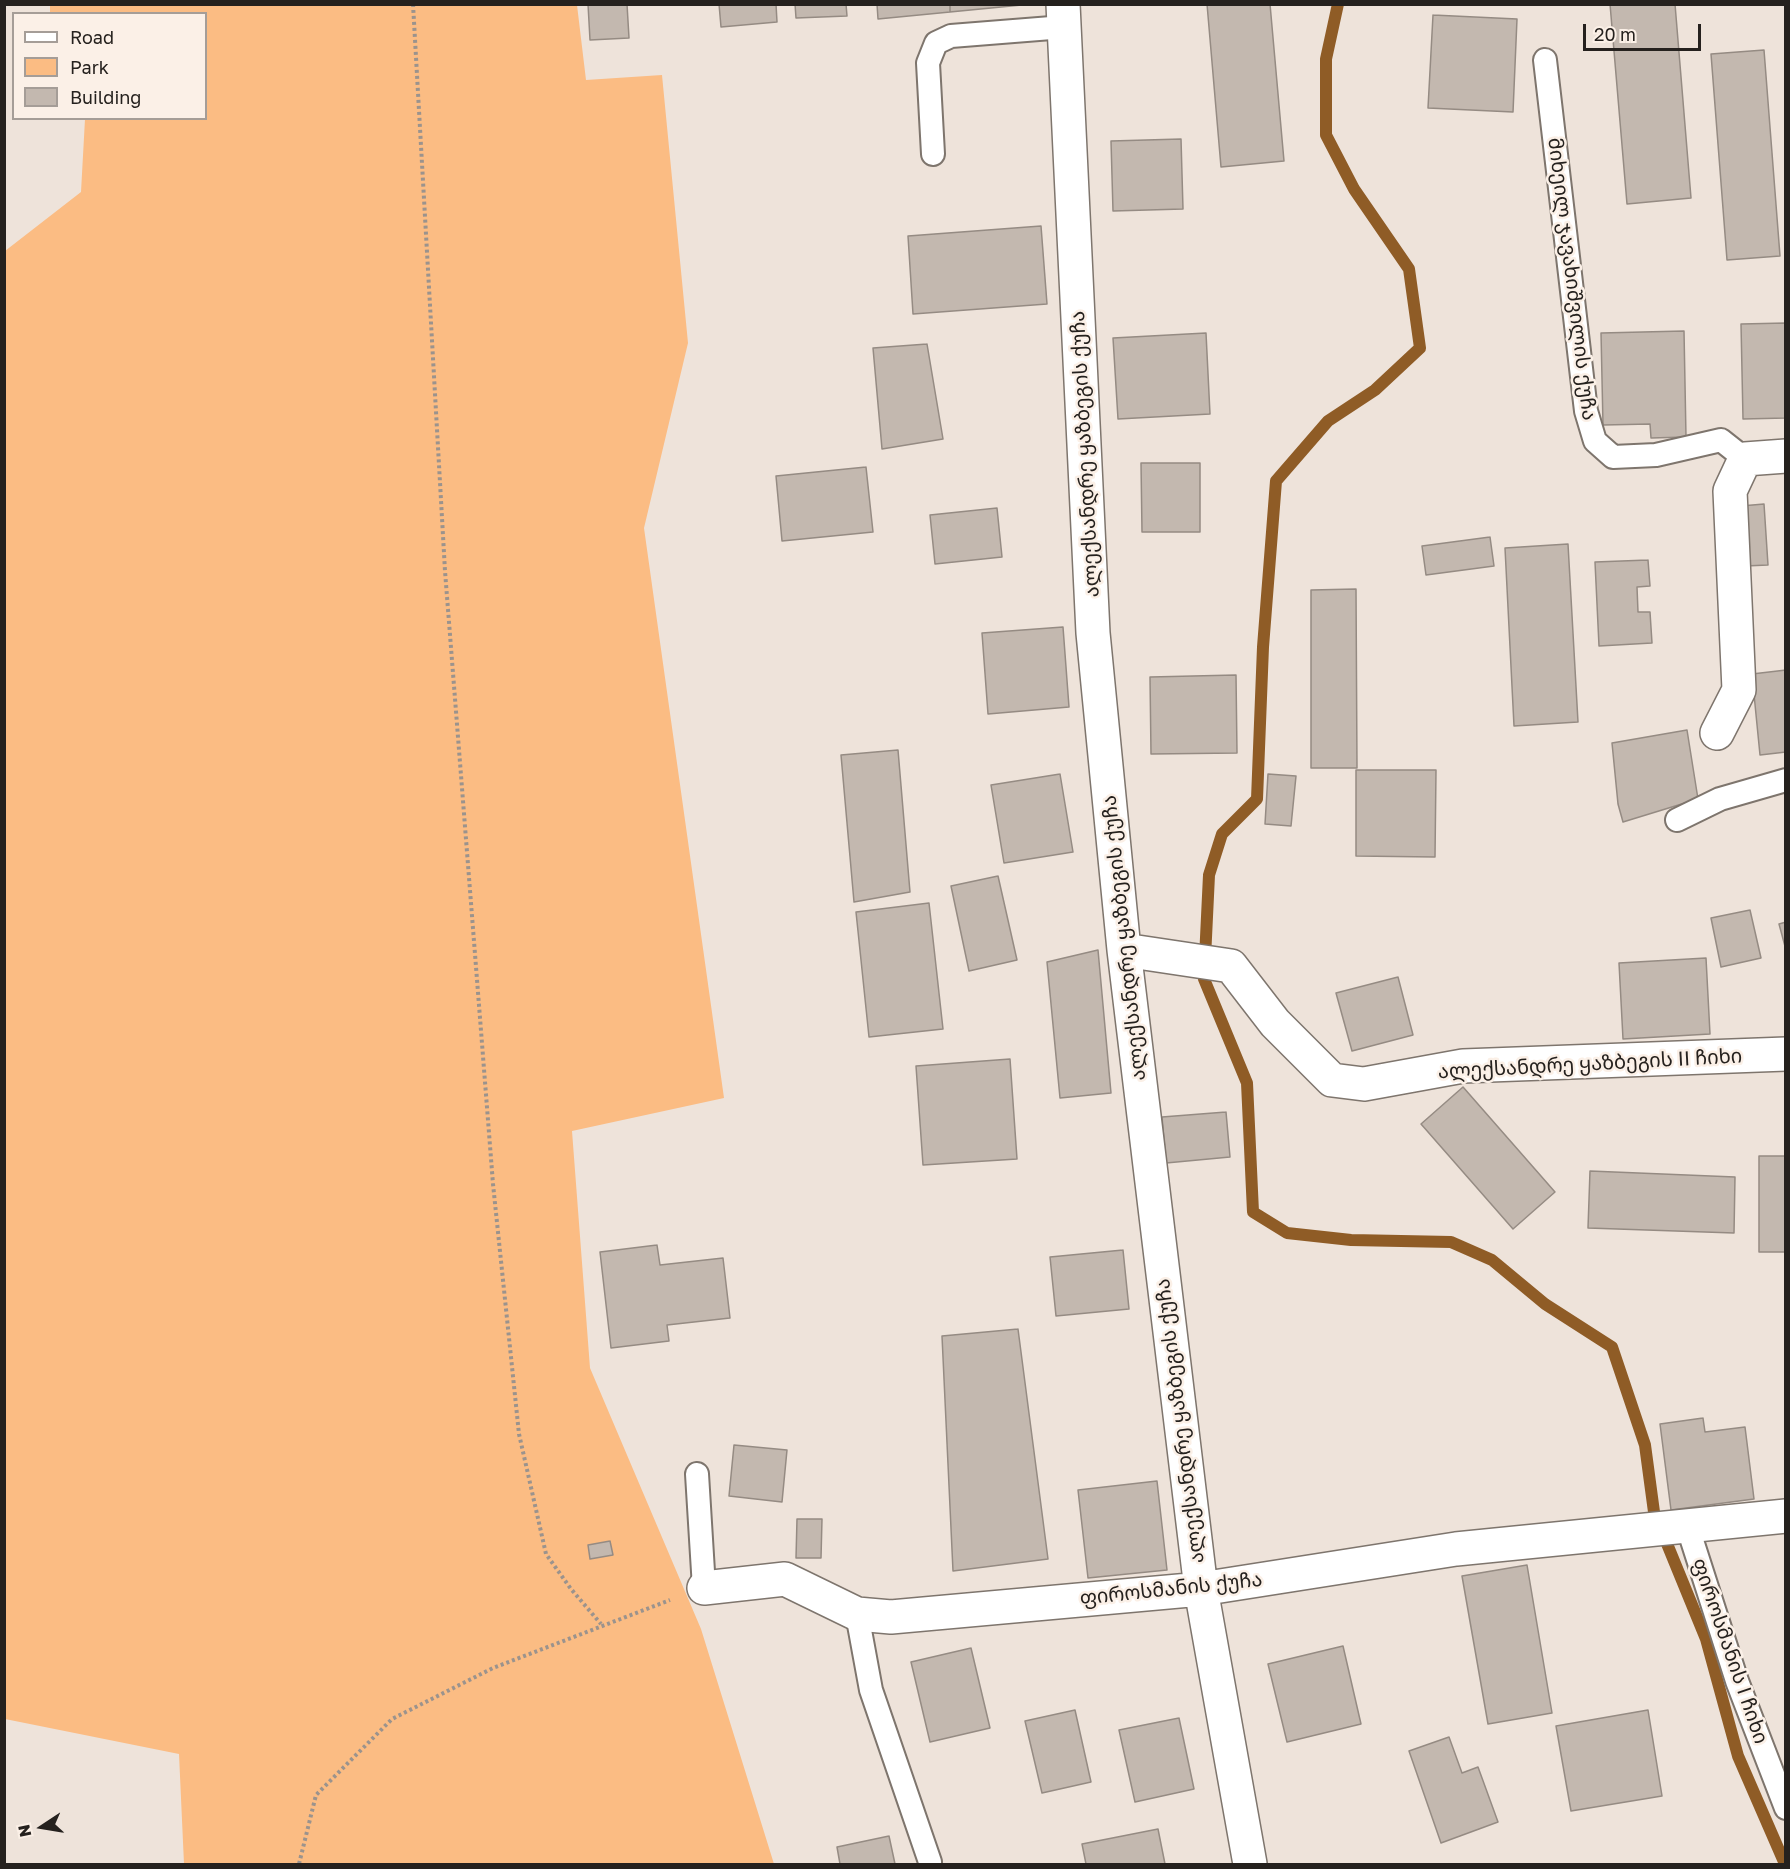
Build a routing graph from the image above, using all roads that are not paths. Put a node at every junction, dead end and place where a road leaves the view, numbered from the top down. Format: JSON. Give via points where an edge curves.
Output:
{"nodes":[{"id":1,"x":1064,"y":16,"type":"edge"},
{"id":2,"x":1545,"y":60,"type":"dead end"},
{"id":3,"x":933,"y":154,"type":"dead end"},
{"id":4,"x":1785,"y":456,"type":"edge"},
{"id":5,"x":1745,"y":459,"type":"junction"},
{"id":6,"x":1717,"y":733,"type":"dead end"},
{"id":7,"x":1785,"y":780,"type":"edge"},
{"id":8,"x":1677,"y":820,"type":"dead end"},
{"id":9,"x":1139,"y":952,"type":"junction"},
{"id":10,"x":1785,"y":1054,"type":"edge"},
{"id":11,"x":697,"y":1474,"type":"dead end"},
{"id":12,"x":1785,"y":1516,"type":"edge"},
{"id":13,"x":1670,"y":1530,"type":"junction"},
{"id":14,"x":704,"y":1588,"type":"joint"},
{"id":15,"x":1200,"y":1589,"type":"junction"},
{"id":16,"x":857,"y":1614,"type":"junction"},
{"id":17,"x":1785,"y":1808,"type":"edge"},
{"id":18,"x":930,"y":1862,"type":"dead end"},
{"id":19,"x":1250,"y":1864,"type":"edge"}],
"edges":[{"from":1,"to":3,"type":"lane","via":[[951,36],[936,43],[928,63]]},
{"from":1,"to":9,"type":"street","name":"ალექსანდრე ყაზბეგის ქუჩა","via":[[1093,633]]},
{"from":2,"to":5,"type":"lane","name":"მიხეილ ჯავახიშვილის ქუჩა","via":[[1586,411],[1595,441],[1613,457],[1656,456],[1721,440]]},
{"from":4,"to":5,"type":"street"},
{"from":5,"to":6,"type":"street","via":[[1730,491],[1738,690]]},
{"from":7,"to":8,"type":"lane","via":[[1720,799]]},
{"from":9,"to":10,"type":"street","name":"ალექსანდრე ყაზბეგის II ჩიხი","via":[[1231,966],[1275,1023],[1332,1080],[1364,1084],[1463,1066]]},
{"from":9,"to":15,"type":"street","name":"ალექსანდრე ყაზბეგის ქუჩა"},
{"from":11,"to":14,"type":"lane"},
{"from":12,"to":13,"type":"street","name":"ფიროსმანის ქუჩა"},
{"from":13,"to":15,"type":"street","name":"ფიროსმანის ქუჩა","via":[[1456,1549]]},
{"from":13,"to":17,"type":"lane","name":"ფიროსმანის I ჩიხი","via":[[1737,1681]]},
{"from":14,"to":16,"type":"street","name":"ფიროსმანის ქუჩა","via":[[785,1579]]},
{"from":15,"to":16,"type":"street","name":"ფიროსმანის ქუჩა","via":[[891,1617]]},
{"from":15,"to":19,"type":"street","name":"ალექსანდრე ყაზბეგის ქუჩა"},
{"from":16,"to":18,"type":"lane","via":[[871,1690]]}]}
